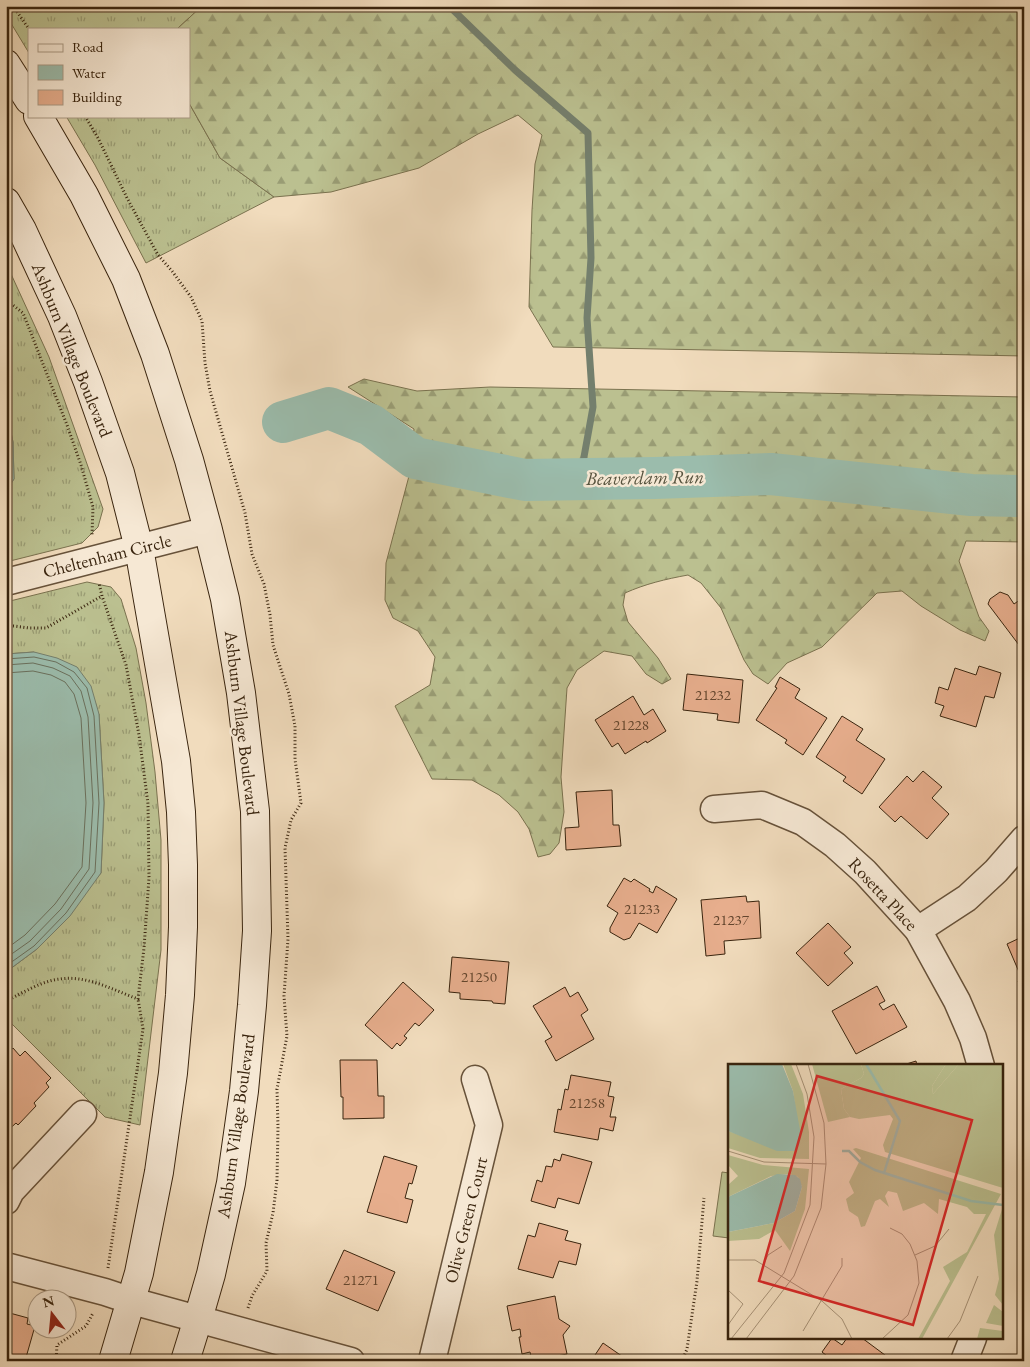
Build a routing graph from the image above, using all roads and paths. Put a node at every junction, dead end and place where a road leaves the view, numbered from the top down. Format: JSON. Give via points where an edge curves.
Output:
{"nodes":[{"id":1,"x":13,"y":6,"type":"edge"},
{"id":2,"x":28,"y":28,"type":"edge"},
{"id":3,"x":6,"y":64,"type":"edge"},
{"id":4,"x":28,"y":98,"type":"edge"},
{"id":5,"x":39,"y":118,"type":"edge"},
{"id":6,"x":6,"y":202,"type":"edge"},
{"id":7,"x":6,"y":298,"type":"edge"},
{"id":8,"x":208,"y":530,"type":"junction"},
{"id":9,"x":139,"y":548,"type":"junction"},
{"id":10,"x":93,"y":560,"type":"junction"},
{"id":11,"x":6,"y":582,"type":"edge"},
{"id":12,"x":102,"y":596,"type":"junction"},
{"id":13,"x":6,"y":625,"type":"edge"},
{"id":14,"x":714,"y":809,"type":"dead end"},
{"id":15,"x":1024,"y":839,"type":"edge"},
{"id":16,"x":918,"y":930,"type":"junction"},
{"id":17,"x":138,"y":999,"type":"junction"},
{"id":18,"x":6,"y":1001,"type":"edge"},
{"id":19,"x":980,"y":1064,"type":"edge"},
{"id":20,"x":475,"y":1079,"type":"dead end"},
{"id":21,"x":83,"y":1114,"type":"dead end"},
{"id":22,"x":704,"y":1198,"type":"dead end"},
{"id":23,"x":6,"y":1200,"type":"edge"},
{"id":24,"x":6,"y":1266,"type":"edge"},
{"id":25,"x":105,"y":1292,"type":"junction"},
{"id":26,"x":132,"y":1301,"type":"junction"},
{"id":27,"x":198,"y":1319,"type":"junction"},
{"id":28,"x":972,"y":1340,"type":"edge"},
{"id":29,"x":56,"y":1361,"type":"edge"},
{"id":30,"x":113,"y":1361,"type":"edge"},
{"id":31,"x":185,"y":1361,"type":"edge"},
{"id":32,"x":351,"y":1361,"type":"edge"},
{"id":33,"x":432,"y":1361,"type":"edge"},
{"id":34,"x":682,"y":1361,"type":"edge"},
{"id":35,"x":964,"y":1361,"type":"edge"}],
"edges":[{"from":1,"to":2,"type":"path"},
{"from":3,"to":4,"type":"main road"},
{"from":5,"to":8,"type":"main road","name":"Ashburn Village Boulevard","via":[[84,195],[126,279],[173,408]]},
{"from":6,"to":9,"type":"main road","name":"Ashburn Village Boulevard","via":[[62,316],[88,382],[120,473]]},
{"from":7,"to":10,"type":"path","via":[[23,313],[81,465],[93,507]]},
{"from":8,"to":9,"type":"street","name":"Cheltenham Circle"},
{"from":8,"to":27,"type":"main road","name":"Ashburn Village Boulevard","via":[[241,693],[255,811],[257,931],[248,1052],[231,1183]]},
{"from":9,"to":10,"type":"street","name":"Cheltenham Circle"},
{"from":9,"to":26,"type":"main road","name":"Ashburn Village Boulevard","via":[[176,760],[181,812],[183,927],[172,1082],[159,1172]]},
{"from":10,"to":11,"type":"street","name":"Cheltenham Circle"},
{"from":10,"to":12,"type":"path"},
{"from":12,"to":13,"type":"path","via":[[46,628]]},
{"from":12,"to":17,"type":"path","via":[[126,665],[148,804],[149,878]]},
{"from":14,"to":16,"type":"street","name":"Rosetta Place","via":[[762,806],[803,822],[865,872]]},
{"from":15,"to":16,"type":"street","via":[[967,898]]},
{"from":16,"to":19,"type":"street","name":"Rosetta Place","via":[[957,1001]]},
{"from":17,"to":18,"type":"path","via":[[74,978],[58,979],[34,987]]},
{"from":17,"to":25,"type":"path","via":[[143,1028]]},
{"from":20,"to":33,"type":"street","name":"Olive Green Court","via":[[489,1125]]},
{"from":21,"to":23,"type":"street"},
{"from":22,"to":34,"type":"path","via":[[698,1281],[687,1349]]},
{"from":24,"to":25,"type":"street"},
{"from":25,"to":26,"type":"street"},
{"from":25,"to":29,"type":"path","via":[[86,1326],[57,1345]]},
{"from":26,"to":27,"type":"street"},
{"from":26,"to":30,"type":"main road","name":"Ashburn Village Boulevard"},
{"from":27,"to":31,"type":"main road","name":"Ashburn Village Boulevard"},
{"from":27,"to":32,"type":"street"},
{"from":28,"to":35,"type":"street"}]}
